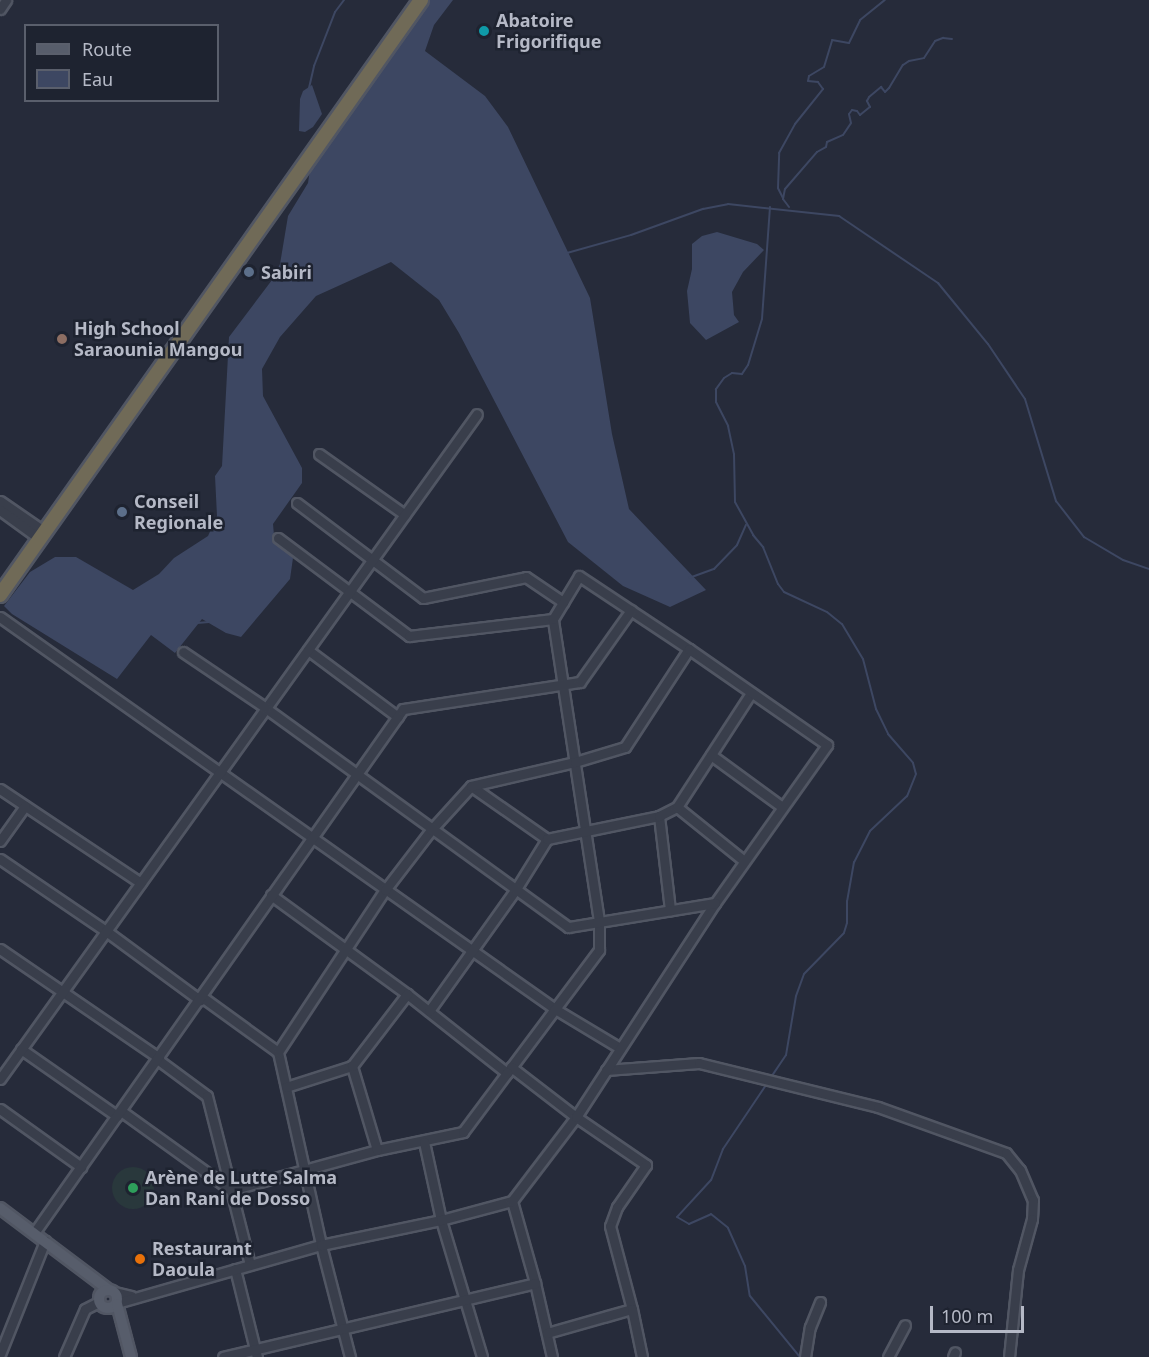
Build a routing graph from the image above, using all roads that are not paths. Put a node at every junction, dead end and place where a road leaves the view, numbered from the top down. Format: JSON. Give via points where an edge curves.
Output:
{"nodes":[{"id":1,"x":6,"y":0,"type":"edge"},
{"id":2,"x":421,"y":0,"type":"edge"},
{"id":3,"x":0,"y":9,"type":"edge"},
{"id":4,"x":477,"y":414,"type":"dead end"},
{"id":5,"x":319,"y":454,"type":"dead end"},
{"id":6,"x":0,"y":501,"type":"edge"},
{"id":7,"x":297,"y":503,"type":"dead end"},
{"id":8,"x":0,"y":510,"type":"edge"},
{"id":9,"x":405,"y":515,"type":"junction"},
{"id":10,"x":42,"y":535,"type":"junction"},
{"id":11,"x":278,"y":538,"type":"dead end"},
{"id":12,"x":372,"y":560,"type":"junction"},
{"id":13,"x":350,"y":592,"type":"junction"},
{"id":14,"x":0,"y":595,"type":"edge"},
{"id":15,"x":563,"y":602,"type":"junction"},
{"id":16,"x":631,"y":610,"type":"junction"},
{"id":17,"x":0,"y":617,"type":"edge"},
{"id":18,"x":553,"y":619,"type":"junction"},
{"id":19,"x":689,"y":649,"type":"junction"},
{"id":20,"x":308,"y":650,"type":"junction"},
{"id":21,"x":183,"y":651,"type":"dead end"},
{"id":22,"x":563,"y":685,"type":"junction"},
{"id":23,"x":751,"y":693,"type":"junction"},
{"id":24,"x":266,"y":708,"type":"junction"},
{"id":25,"x":398,"y":717,"type":"junction"},
{"id":26,"x":711,"y":755,"type":"junction"},
{"id":27,"x":575,"y":762,"type":"junction"},
{"id":28,"x":219,"y":773,"type":"junction"},
{"id":29,"x":358,"y":775,"type":"junction"},
{"id":30,"x":471,"y":786,"type":"junction"},
{"id":31,"x":0,"y":789,"type":"edge"},
{"id":32,"x":25,"y":806,"type":"junction"},
{"id":33,"x":677,"y":807,"type":"junction"},
{"id":34,"x":782,"y":807,"type":"junction"},
{"id":35,"x":659,"y":816,"type":"junction"},
{"id":36,"x":431,"y":830,"type":"junction"},
{"id":37,"x":585,"y":830,"type":"junction"},
{"id":38,"x":313,"y":839,"type":"junction"},
{"id":39,"x":547,"y":839,"type":"junction"},
{"id":40,"x":0,"y":841,"type":"edge"},
{"id":41,"x":0,"y":859,"type":"edge"},
{"id":42,"x":743,"y":860,"type":"junction"},
{"id":43,"x":141,"y":883,"type":"junction"},
{"id":44,"x":516,"y":889,"type":"junction"},
{"id":45,"x":385,"y":890,"type":"junction"},
{"id":46,"x":271,"y":895,"type":"junction"},
{"id":47,"x":715,"y":903,"type":"junction"},
{"id":48,"x":670,"y":910,"type":"junction"},
{"id":49,"x":599,"y":921,"type":"junction"},
{"id":50,"x":106,"y":931,"type":"junction"},
{"id":51,"x":0,"y":949,"type":"edge"},
{"id":52,"x":346,"y":950,"type":"junction"},
{"id":53,"x":472,"y":951,"type":"junction"},
{"id":54,"x":62,"y":992,"type":"junction"},
{"id":55,"x":407,"y":994,"type":"junction"},
{"id":56,"x":201,"y":999,"type":"junction"},
{"id":57,"x":555,"y":1009,"type":"junction"},
{"id":58,"x":429,"y":1011,"type":"junction"},
{"id":59,"x":620,"y":1048,"type":"junction"},
{"id":60,"x":21,"y":1049,"type":"junction"},
{"id":61,"x":278,"y":1052,"type":"junction"},
{"id":62,"x":158,"y":1059,"type":"junction"},
{"id":63,"x":4,"y":1065,"type":"edge"},
{"id":64,"x":352,"y":1066,"type":"junction"},
{"id":65,"x":509,"y":1070,"type":"junction"},
{"id":66,"x":606,"y":1070,"type":"junction"},
{"id":67,"x":0,"y":1079,"type":"edge"},
{"id":68,"x":286,"y":1087,"type":"junction"},
{"id":69,"x":0,"y":1109,"type":"edge"},
{"id":70,"x":119,"y":1113,"type":"junction"},
{"id":71,"x":576,"y":1117,"type":"junction"},
{"id":72,"x":424,"y":1142,"type":"junction"},
{"id":73,"x":376,"y":1150,"type":"junction"},
{"id":74,"x":81,"y":1167,"type":"junction"},
{"id":75,"x":305,"y":1172,"type":"junction"},
{"id":76,"x":231,"y":1190,"type":"junction"},
{"id":77,"x":512,"y":1201,"type":"junction"},
{"id":78,"x":0,"y":1208,"type":"edge"},
{"id":79,"x":441,"y":1220,"type":"junction"},
{"id":80,"x":34,"y":1233,"type":"junction"},
{"id":81,"x":45,"y":1241,"type":"junction"},
{"id":82,"x":321,"y":1245,"type":"junction"},
{"id":83,"x":250,"y":1264,"type":"junction"},
{"id":84,"x":236,"y":1269,"type":"junction"},
{"id":85,"x":536,"y":1283,"type":"junction"},
{"id":86,"x":110,"y":1299,"type":"junction"},
{"id":87,"x":466,"y":1299,"type":"junction"},
{"id":88,"x":820,"y":1302,"type":"dead end"},
{"id":89,"x":632,"y":1309,"type":"junction"},
{"id":90,"x":905,"y":1325,"type":"dead end"},
{"id":91,"x":342,"y":1329,"type":"junction"},
{"id":92,"x":547,"y":1333,"type":"junction"},
{"id":93,"x":256,"y":1353,"type":"edge"},
{"id":94,"x":0,"y":1354,"type":"edge"},
{"id":95,"x":64,"y":1357,"type":"edge"},
{"id":96,"x":131,"y":1357,"type":"edge"},
{"id":97,"x":223,"y":1357,"type":"edge"},
{"id":98,"x":350,"y":1357,"type":"edge"},
{"id":99,"x":482,"y":1357,"type":"edge"},
{"id":100,"x":552,"y":1357,"type":"edge"},
{"id":101,"x":642,"y":1357,"type":"edge"},
{"id":102,"x":805,"y":1357,"type":"edge"},
{"id":103,"x":888,"y":1357,"type":"edge"},
{"id":104,"x":1009,"y":1357,"type":"edge"}],
"edges":[{"from":1,"to":3,"type":"street"},
{"from":2,"to":10,"type":"highway"},
{"from":4,"to":9,"type":"street"},
{"from":5,"to":9,"type":"street"},
{"from":6,"to":10,"type":"street"},
{"from":7,"to":12,"type":"street"},
{"from":8,"to":10,"type":"street"},
{"from":9,"to":12,"type":"street"},
{"from":10,"to":14,"type":"highway"},
{"from":11,"to":13,"type":"street"},
{"from":12,"to":13,"type":"street"},
{"from":12,"to":15,"type":"street","via":[[423,598],[526,577]]},
{"from":13,"to":18,"type":"street","via":[[409,636]]},
{"from":13,"to":20,"type":"street"},
{"from":15,"to":16,"type":"street","via":[[579,576]]},
{"from":15,"to":18,"type":"street"},
{"from":16,"to":19,"type":"street"},
{"from":16,"to":22,"type":"street","via":[[580,682]]},
{"from":17,"to":28,"type":"street"},
{"from":18,"to":22,"type":"street"},
{"from":19,"to":23,"type":"street"},
{"from":19,"to":27,"type":"street","via":[[625,747]]},
{"from":20,"to":24,"type":"street"},
{"from":20,"to":25,"type":"street"},
{"from":21,"to":24,"type":"street"},
{"from":22,"to":25,"type":"street","via":[[404,709]]},
{"from":22,"to":27,"type":"street"},
{"from":23,"to":26,"type":"street"},
{"from":23,"to":34,"type":"street","via":[[827,745]]},
{"from":24,"to":28,"type":"street"},
{"from":24,"to":29,"type":"street"},
{"from":25,"to":29,"type":"street"},
{"from":26,"to":33,"type":"street"},
{"from":26,"to":34,"type":"street"},
{"from":27,"to":30,"type":"street"},
{"from":27,"to":37,"type":"street"},
{"from":28,"to":38,"type":"street"},
{"from":28,"to":43,"type":"street"},
{"from":29,"to":36,"type":"street"},
{"from":29,"to":38,"type":"street"},
{"from":30,"to":36,"type":"street"},
{"from":30,"to":39,"type":"street"},
{"from":31,"to":32,"type":"street"},
{"from":32,"to":40,"type":"street"},
{"from":32,"to":43,"type":"street"},
{"from":33,"to":35,"type":"street"},
{"from":33,"to":42,"type":"street"},
{"from":34,"to":42,"type":"street"},
{"from":35,"to":37,"type":"street"},
{"from":35,"to":48,"type":"street"},
{"from":36,"to":44,"type":"street"},
{"from":36,"to":45,"type":"street"},
{"from":37,"to":39,"type":"street"},
{"from":37,"to":49,"type":"street"},
{"from":38,"to":45,"type":"street"},
{"from":38,"to":46,"type":"street"},
{"from":39,"to":44,"type":"street"},
{"from":41,"to":50,"type":"street"},
{"from":42,"to":47,"type":"street"},
{"from":43,"to":50,"type":"street"},
{"from":44,"to":49,"type":"street","via":[[568,927]]},
{"from":44,"to":53,"type":"street"},
{"from":45,"to":52,"type":"street"},
{"from":45,"to":53,"type":"street"},
{"from":46,"to":52,"type":"street"},
{"from":46,"to":56,"type":"street"},
{"from":47,"to":48,"type":"street"},
{"from":47,"to":59,"type":"street"},
{"from":48,"to":49,"type":"street"},
{"from":49,"to":57,"type":"street","via":[[599,950]]},
{"from":50,"to":54,"type":"street"},
{"from":50,"to":56,"type":"street"},
{"from":51,"to":54,"type":"street"},
{"from":52,"to":55,"type":"street"},
{"from":52,"to":61,"type":"street"},
{"from":53,"to":57,"type":"street"},
{"from":53,"to":58,"type":"street"},
{"from":54,"to":60,"type":"street"},
{"from":54,"to":62,"type":"street"},
{"from":55,"to":58,"type":"street"},
{"from":55,"to":64,"type":"street"},
{"from":56,"to":61,"type":"street"},
{"from":56,"to":62,"type":"street"},
{"from":57,"to":59,"type":"street"},
{"from":57,"to":65,"type":"street"},
{"from":58,"to":65,"type":"street"},
{"from":59,"to":66,"type":"street"},
{"from":60,"to":63,"type":"street"},
{"from":60,"to":70,"type":"street"},
{"from":61,"to":68,"type":"street"},
{"from":62,"to":70,"type":"street"},
{"from":62,"to":76,"type":"street","via":[[207,1096]]},
{"from":63,"to":67,"type":"street"},
{"from":64,"to":68,"type":"street"},
{"from":64,"to":73,"type":"street"},
{"from":65,"to":71,"type":"street"},
{"from":65,"to":72,"type":"street","via":[[463,1132]]},
{"from":66,"to":71,"type":"street"},
{"from":66,"to":104,"type":"street","via":[[699,1063],[878,1107],[1006,1153],[1020,1170],[1033,1200],[1032,1219],[1018,1270]]},
{"from":68,"to":75,"type":"street"},
{"from":69,"to":74,"type":"street"},
{"from":70,"to":74,"type":"street"},
{"from":70,"to":76,"type":"street"},
{"from":71,"to":77,"type":"street"},
{"from":71,"to":89,"type":"street","via":[[646,1165],[617,1207],[610,1226]]},
{"from":72,"to":73,"type":"street"},
{"from":72,"to":79,"type":"street"},
{"from":73,"to":75,"type":"street"},
{"from":74,"to":80,"type":"street"},
{"from":75,"to":76,"type":"street"},
{"from":75,"to":82,"type":"street"},
{"from":76,"to":83,"type":"street"},
{"from":77,"to":79,"type":"street"},
{"from":77,"to":85,"type":"street"},
{"from":78,"to":80,"type":"main road"},
{"from":79,"to":82,"type":"street"},
{"from":79,"to":87,"type":"street"},
{"from":80,"to":81,"type":"main road"},
{"from":81,"to":86,"type":"main road","via":[[96,1279]]},
{"from":81,"to":94,"type":"street"},
{"from":82,"to":83,"type":"street"},
{"from":82,"to":91,"type":"street"},
{"from":83,"to":84,"type":"street"},
{"from":84,"to":86,"type":"street"},
{"from":84,"to":93,"type":"street"},
{"from":85,"to":87,"type":"street"},
{"from":85,"to":92,"type":"street"},
{"from":86,"to":95,"type":"street","via":[[85,1309]]},
{"from":86,"to":96,"type":"main road"},
{"from":87,"to":91,"type":"street"},
{"from":87,"to":99,"type":"street"},
{"from":88,"to":102,"type":"street","via":[[810,1327]]},
{"from":89,"to":92,"type":"street"},
{"from":89,"to":101,"type":"street"},
{"from":90,"to":103,"type":"street"},
{"from":91,"to":93,"type":"street"},
{"from":91,"to":98,"type":"street"},
{"from":92,"to":100,"type":"street"},
{"from":93,"to":97,"type":"street"}]}
